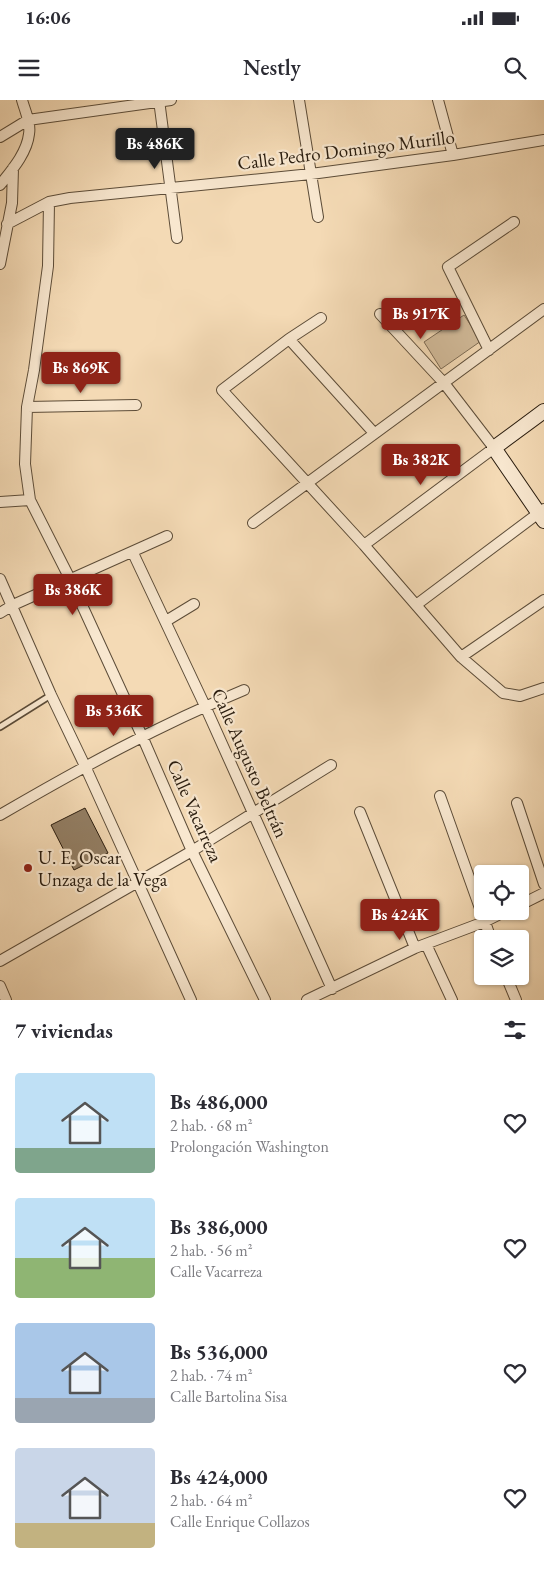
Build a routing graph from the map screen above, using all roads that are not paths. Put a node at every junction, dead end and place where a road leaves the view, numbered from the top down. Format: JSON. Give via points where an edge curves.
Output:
{"nodes":[{"id":1,"x":22,"y":100,"type":"edge"},
{"id":2,"x":172,"y":100,"type":"edge"},
{"id":3,"x":299,"y":100,"type":"edge"},
{"id":4,"x":438,"y":100,"type":"edge"},
{"id":5,"x":159,"y":101,"type":"edge"},
{"id":6,"x":28,"y":120,"type":"junction"},
{"id":7,"x":0,"y":137,"type":"edge"},
{"id":8,"x":544,"y":140,"type":"edge"},
{"id":9,"x":453,"y":155,"type":"junction"},
{"id":10,"x":13,"y":168,"type":"junction"},
{"id":11,"x":311,"y":174,"type":"junction"},
{"id":12,"x":0,"y":185,"type":"edge"},
{"id":13,"x":170,"y":188,"type":"junction"},
{"id":14,"x":49,"y":202,"type":"junction"},
{"id":15,"x":318,"y":216,"type":"dead end"},
{"id":16,"x":514,"y":222,"type":"dead end"},
{"id":17,"x":7,"y":224,"type":"junction"},
{"id":18,"x":177,"y":238,"type":"dead end"},
{"id":19,"x":0,"y":264,"type":"edge"},
{"id":20,"x":544,"y":309,"type":"edge"},
{"id":21,"x":380,"y":314,"type":"dead end"},
{"id":22,"x":321,"y":318,"type":"dead end"},
{"id":23,"x":289,"y":339,"type":"junction"},
{"id":24,"x":489,"y":350,"type":"junction"},
{"id":25,"x":444,"y":383,"type":"junction"},
{"id":26,"x":136,"y":405,"type":"dead end"},
{"id":27,"x":27,"y":407,"type":"junction"},
{"id":28,"x":544,"y":411,"type":"edge"},
{"id":29,"x":374,"y":433,"type":"junction"},
{"id":30,"x":494,"y":448,"type":"junction"},
{"id":31,"x":307,"y":482,"type":"junction"},
{"id":32,"x":30,"y":500,"type":"junction"},
{"id":33,"x":0,"y":502,"type":"edge"},
{"id":34,"x":542,"y":514,"type":"edge"},
{"id":35,"x":253,"y":523,"type":"dead end"},
{"id":36,"x":167,"y":536,"type":"dead end"},
{"id":37,"x":364,"y":545,"type":"junction"},
{"id":38,"x":133,"y":553,"type":"junction"},
{"id":39,"x":0,"y":579,"type":"edge"},
{"id":40,"x":70,"y":579,"type":"junction"},
{"id":41,"x":544,"y":600,"type":"edge"},
{"id":42,"x":194,"y":604,"type":"dead end"},
{"id":43,"x":12,"y":605,"type":"junction"},
{"id":44,"x":416,"y":605,"type":"junction"},
{"id":45,"x":0,"y":613,"type":"edge"},
{"id":46,"x":166,"y":621,"type":"junction"},
{"id":47,"x":461,"y":656,"type":"junction"},
{"id":48,"x":544,"y":688,"type":"edge"},
{"id":49,"x":244,"y":690,"type":"dead end"},
{"id":50,"x":51,"y":695,"type":"junction"},
{"id":51,"x":205,"y":706,"type":"junction"},
{"id":52,"x":0,"y":727,"type":"edge"},
{"id":53,"x":142,"y":736,"type":"junction"},
{"id":54,"x":332,"y":765,"type":"dead end"},
{"id":55,"x":86,"y":766,"type":"junction"},
{"id":56,"x":440,"y":796,"type":"dead end"},
{"id":57,"x":517,"y":803,"type":"dead end"},
{"id":58,"x":360,"y":812,"type":"dead end"},
{"id":59,"x":254,"y":814,"type":"junction"},
{"id":60,"x":0,"y":815,"type":"edge"},
{"id":61,"x":192,"y":851,"type":"junction"},
{"id":62,"x":138,"y":882,"type":"junction"},
{"id":63,"x":544,"y":884,"type":"edge"},
{"id":64,"x":544,"y":893,"type":"edge"},
{"id":65,"x":529,"y":900,"type":"edge"},
{"id":66,"x":488,"y":920,"type":"edge"},
{"id":67,"x":484,"y":922,"type":"junction"},
{"id":68,"x":487,"y":930,"type":"edge"},
{"id":69,"x":426,"y":944,"type":"junction"},
{"id":70,"x":415,"y":948,"type":"junction"},
{"id":71,"x":0,"y":962,"type":"edge"},
{"id":72,"x":510,"y":985,"type":"edge"},
{"id":73,"x":0,"y":986,"type":"edge"},
{"id":74,"x":332,"y":989,"type":"junction"},
{"id":75,"x":6,"y":1000,"type":"edge"},
{"id":76,"x":191,"y":1000,"type":"edge"},
{"id":77,"x":265,"y":1000,"type":"edge"},
{"id":78,"x":308,"y":1000,"type":"edge"},
{"id":79,"x":452,"y":1000,"type":"edge"},
{"id":80,"x":516,"y":1000,"type":"edge"}],
"edges":[{"from":1,"to":6,"type":"street"},
{"from":2,"to":5,"type":"street"},
{"from":3,"to":11,"type":"street"},
{"from":4,"to":9,"type":"street"},
{"from":5,"to":6,"type":"street"},
{"from":5,"to":13,"type":"street"},
{"from":6,"to":7,"type":"street"},
{"from":6,"to":10,"type":"street","via":[[30,135]]},
{"from":8,"to":9,"type":"street","name":"Calle Pedro Domingo Murillo"},
{"from":9,"to":11,"type":"street","name":"Calle Pedro Domingo Murillo"},
{"from":10,"to":12,"type":"street"},
{"from":10,"to":17,"type":"street"},
{"from":11,"to":13,"type":"street","name":"Calle Pedro Domingo Murillo"},
{"from":11,"to":15,"type":"street"},
{"from":13,"to":14,"type":"street","name":"Calle Pedro Domingo Murillo"},
{"from":13,"to":18,"type":"street"},
{"from":14,"to":17,"type":"street","name":"Calle Pedro Domingo Murillo"},
{"from":14,"to":27,"type":"street","name":"Calle Vacarreza","via":[[48,266]]},
{"from":16,"to":24,"type":"street","via":[[448,267]]},
{"from":17,"to":19,"type":"street"},
{"from":20,"to":24,"type":"street"},
{"from":21,"to":25,"type":"street"},
{"from":22,"to":23,"type":"street"},
{"from":23,"to":29,"type":"street"},
{"from":23,"to":31,"type":"street","via":[[222,390]]},
{"from":24,"to":25,"type":"street"},
{"from":25,"to":29,"type":"street"},
{"from":25,"to":30,"type":"street"},
{"from":26,"to":27,"type":"street"},
{"from":27,"to":32,"type":"street","name":"Calle Vacarreza","via":[[25,464]]},
{"from":28,"to":30,"type":"street"},
{"from":29,"to":31,"type":"street"},
{"from":30,"to":34,"type":"street"},
{"from":30,"to":37,"type":"street"},
{"from":31,"to":35,"type":"street"},
{"from":31,"to":37,"type":"street"},
{"from":32,"to":33,"type":"street"},
{"from":32,"to":40,"type":"street","name":"Calle Vacarreza"},
{"from":34,"to":44,"type":"street"},
{"from":36,"to":38,"type":"street"},
{"from":37,"to":44,"type":"street"},
{"from":38,"to":40,"type":"street"},
{"from":38,"to":46,"type":"street","name":"Calle Augusto Beltrán"},
{"from":39,"to":43,"type":"street"},
{"from":40,"to":43,"type":"street"},
{"from":40,"to":53,"type":"street","name":"Calle Vacarreza"},
{"from":41,"to":47,"type":"street"},
{"from":42,"to":46,"type":"street"},
{"from":43,"to":45,"type":"street"},
{"from":43,"to":50,"type":"street"},
{"from":44,"to":47,"type":"street"},
{"from":46,"to":51,"type":"street","name":"Calle Augusto Beltrán"},
{"from":47,"to":48,"type":"street","via":[[503,693],[520,696]]},
{"from":49,"to":51,"type":"street"},
{"from":50,"to":52,"type":"lane"},
{"from":50,"to":55,"type":"street"},
{"from":51,"to":53,"type":"street"},
{"from":51,"to":59,"type":"street","name":"Calle Augusto Beltrán"},
{"from":53,"to":55,"type":"street"},
{"from":53,"to":61,"type":"street","name":"Calle Vacarreza"},
{"from":54,"to":59,"type":"street"},
{"from":55,"to":60,"type":"street"},
{"from":55,"to":62,"type":"street"},
{"from":56,"to":67,"type":"street"},
{"from":57,"to":63,"type":"street"},
{"from":58,"to":70,"type":"street"},
{"from":59,"to":61,"type":"street"},
{"from":59,"to":74,"type":"street","name":"Calle Augusto Beltrán"},
{"from":61,"to":62,"type":"street"},
{"from":61,"to":77,"type":"street","name":"Calle Vacarreza"},
{"from":62,"to":71,"type":"street"},
{"from":62,"to":76,"type":"street"},
{"from":64,"to":65,"type":"street"},
{"from":66,"to":67,"type":"street"},
{"from":67,"to":68,"type":"street"},
{"from":67,"to":69,"type":"street"},
{"from":69,"to":70,"type":"street"},
{"from":69,"to":79,"type":"street"},
{"from":70,"to":74,"type":"street"},
{"from":72,"to":80,"type":"street"},
{"from":73,"to":75,"type":"street"},
{"from":74,"to":78,"type":"street"}]}
